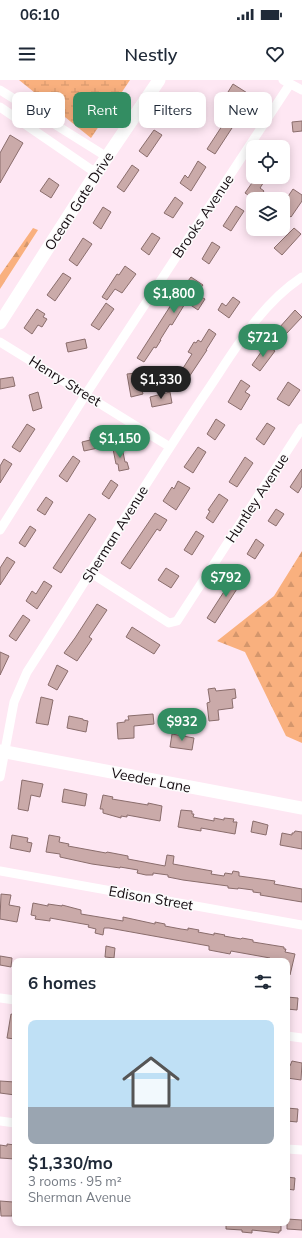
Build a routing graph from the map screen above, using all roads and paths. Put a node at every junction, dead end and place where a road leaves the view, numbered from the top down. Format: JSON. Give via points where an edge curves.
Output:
{"nodes":[{"id":1,"x":159,"y":80,"type":"edge"},
{"id":2,"x":287,"y":82,"type":"edge"},
{"id":3,"x":302,"y":90,"type":"edge"},
{"id":4,"x":3,"y":92,"type":"edge"},
{"id":5,"x":0,"y":102,"type":"edge"},
{"id":6,"x":0,"y":107,"type":"edge"},
{"id":7,"x":107,"y":157,"type":"junction"},
{"id":8,"x":96,"y":173,"type":"junction"},
{"id":9,"x":302,"y":277,"type":"edge"},
{"id":10,"x":0,"y":323,"type":"edge"},
{"id":11,"x":0,"y":342,"type":"edge"},
{"id":12,"x":86,"y":394,"type":"junction"},
{"id":13,"x":302,"y":428,"type":"edge"},
{"id":14,"x":170,"y":447,"type":"junction"},
{"id":15,"x":0,"y":530,"type":"edge"},
{"id":16,"x":91,"y":572,"type":"junction"},
{"id":17,"x":2,"y":752,"type":"edge"},
{"id":18,"x":0,"y":777,"type":"edge"},
{"id":19,"x":302,"y":808,"type":"edge"},
{"id":20,"x":0,"y":871,"type":"edge"},
{"id":21,"x":302,"y":925,"type":"edge"},
{"id":22,"x":0,"y":998,"type":"edge"},
{"id":23,"x":12,"y":1000,"type":"edge"},
{"id":24,"x":290,"y":1036,"type":"edge"},
{"id":25,"x":302,"y":1038,"type":"edge"},
{"id":26,"x":0,"y":1121,"type":"edge"},
{"id":27,"x":12,"y":1123,"type":"edge"},
{"id":28,"x":290,"y":1149,"type":"edge"},
{"id":29,"x":302,"y":1150,"type":"edge"}],
"edges":[{"from":1,"to":7,"type":"street","name":"Ocean Gate Drive"},
{"from":2,"to":3,"type":"street"},
{"from":2,"to":12,"type":"street","name":"Brooks Avenue"},
{"from":4,"to":5,"type":"street"},
{"from":4,"to":7,"type":"street"},
{"from":6,"to":8,"type":"street"},
{"from":7,"to":8,"type":"street","name":"Ocean Gate Drive"},
{"from":8,"to":10,"type":"street","name":"Ocean Gate Drive"},
{"from":9,"to":14,"type":"street","name":"Sherman Avenue","via":[[274,300],[255,321]]},
{"from":11,"to":12,"type":"street","name":"Henry Street"},
{"from":12,"to":14,"type":"street","name":"Henry Street"},
{"from":12,"to":15,"type":"street","name":"Brooks Avenue"},
{"from":13,"to":16,"type":"street","name":"Huntley Avenue","via":[[177,621],[169,623]]},
{"from":14,"to":16,"type":"street","name":"Sherman Avenue"},
{"from":16,"to":17,"type":"street","name":"Sherman Avenue","via":[[19,688]]},
{"from":17,"to":18,"type":"street","name":"Sherman Avenue"},
{"from":17,"to":19,"type":"street","name":"Veeder Lane"},
{"from":20,"to":21,"type":"street","name":"Edison Street"},
{"from":22,"to":23,"type":"street"},
{"from":24,"to":25,"type":"street"},
{"from":26,"to":27,"type":"street"},
{"from":28,"to":29,"type":"street"}]}
